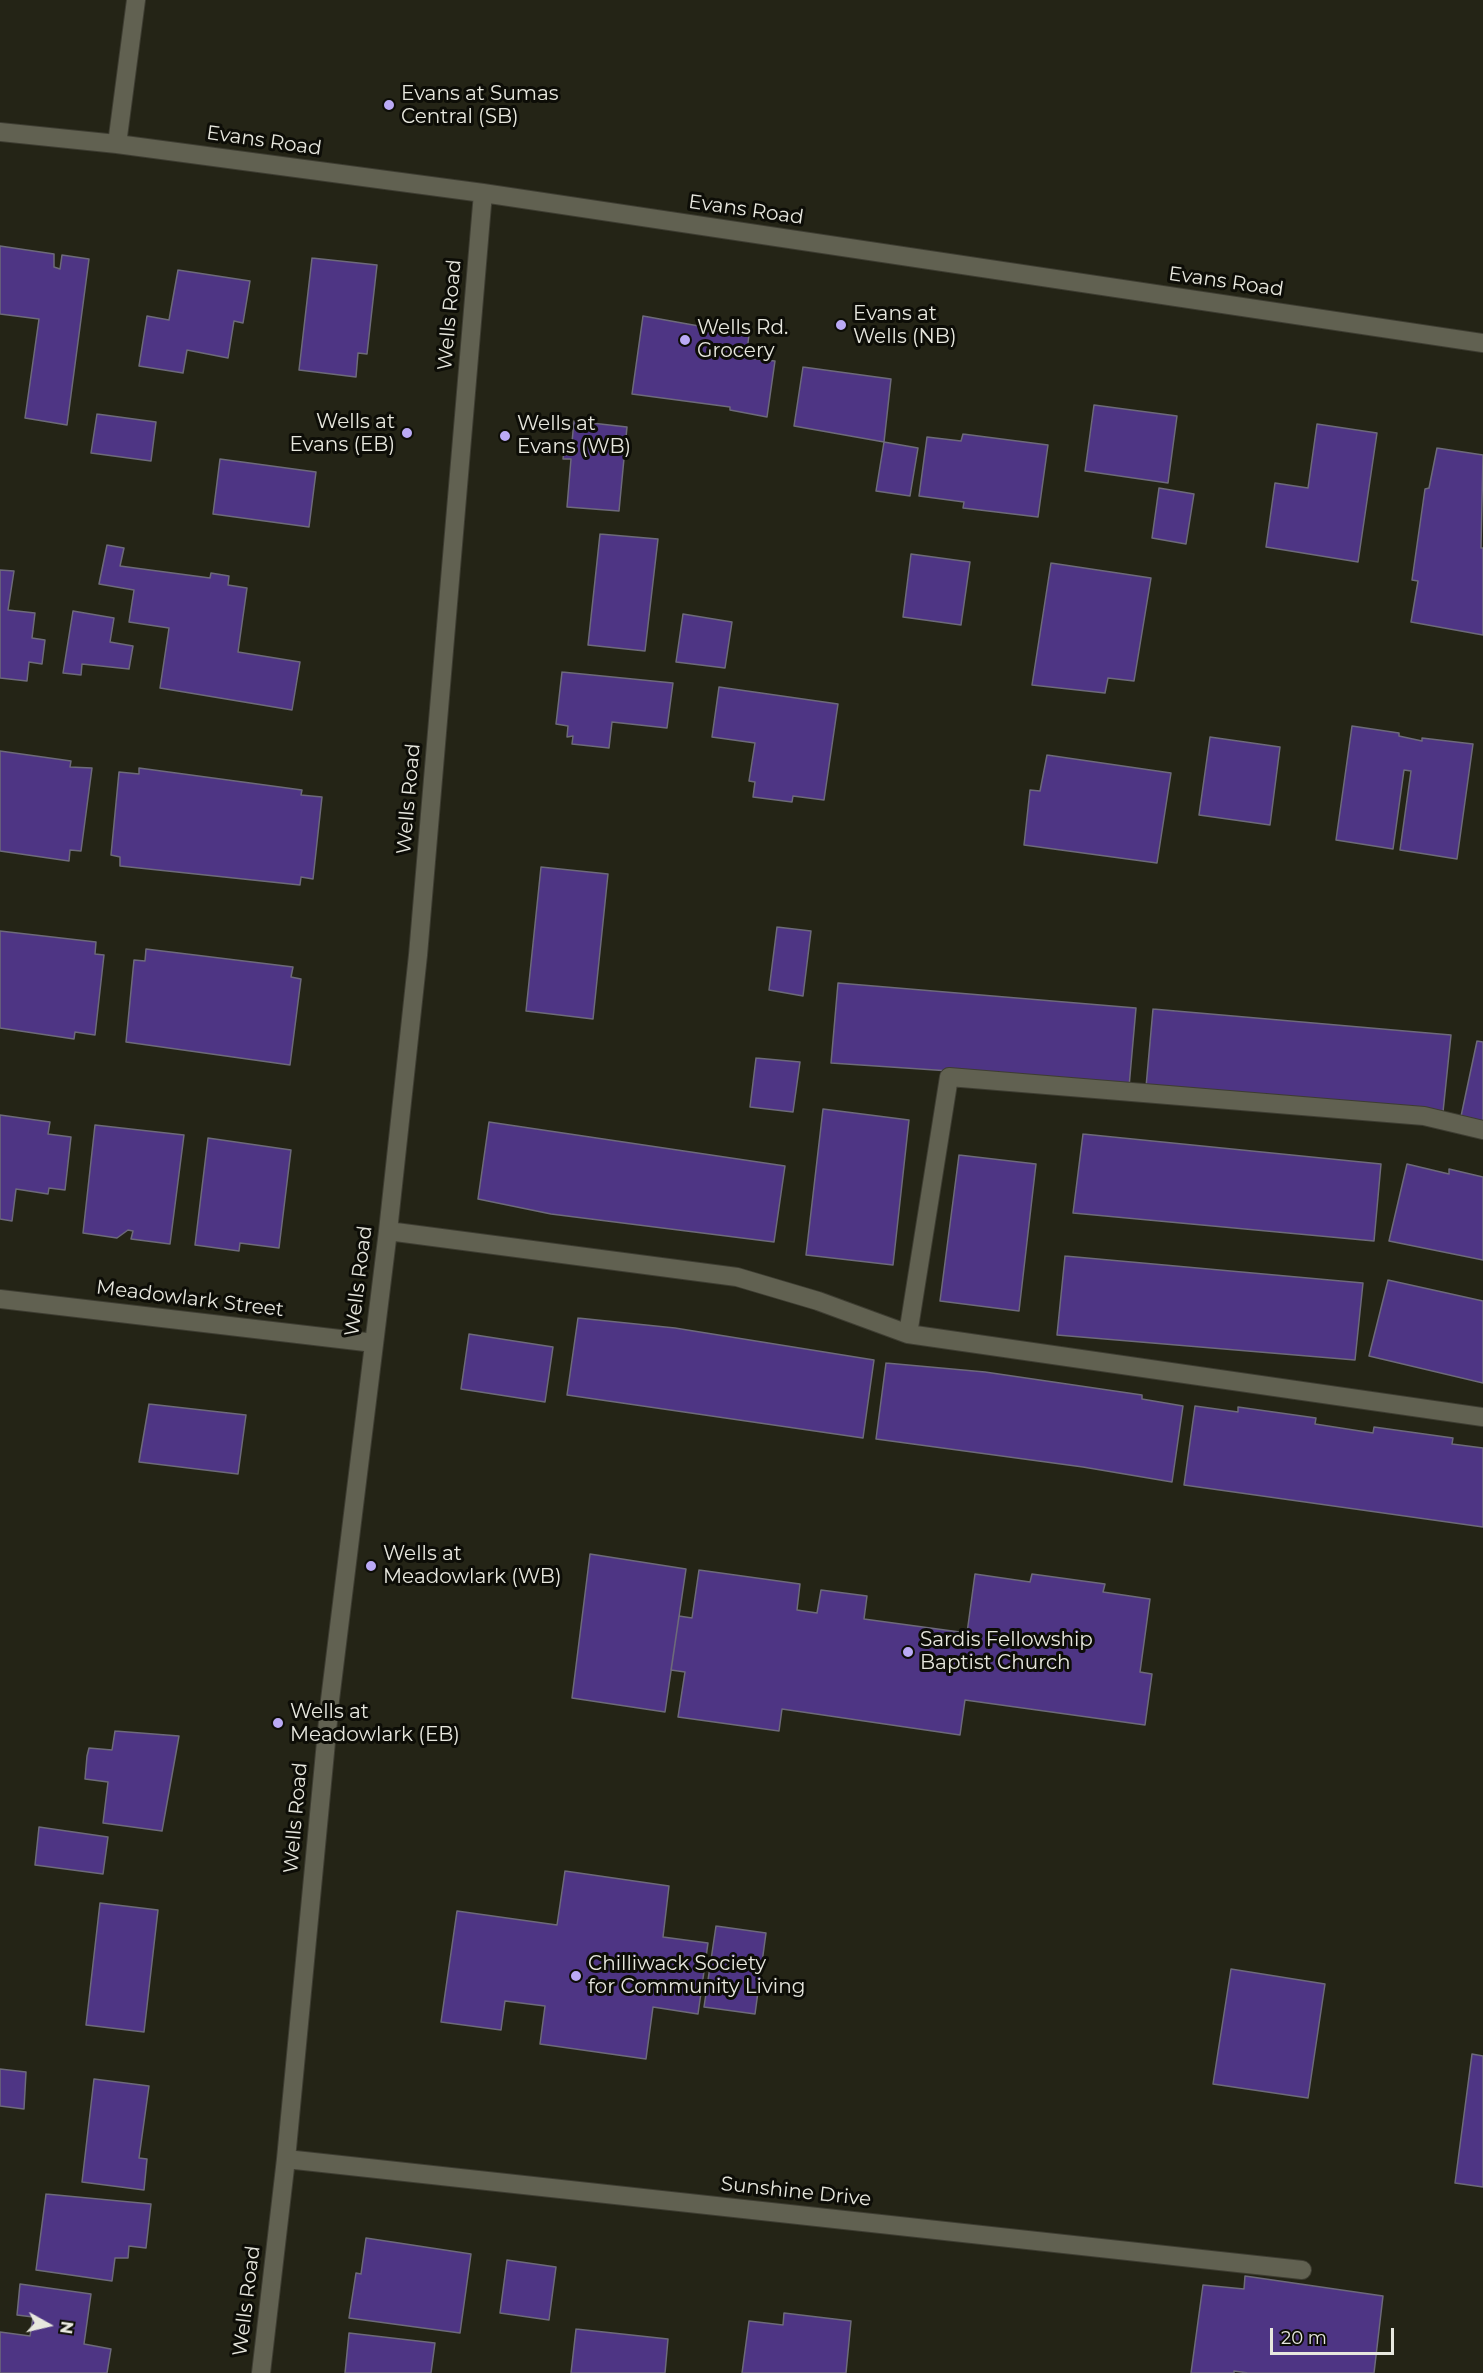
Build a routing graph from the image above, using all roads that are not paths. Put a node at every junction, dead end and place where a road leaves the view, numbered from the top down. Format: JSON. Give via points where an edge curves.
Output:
{"nodes":[{"id":1,"x":136,"y":0,"type":"edge"},
{"id":2,"x":0,"y":132,"type":"edge"},
{"id":3,"x":117,"y":144,"type":"junction"},
{"id":4,"x":483,"y":194,"type":"junction"},
{"id":5,"x":1483,"y":343,"type":"edge"},
{"id":6,"x":1483,"y":1130,"type":"edge"},
{"id":7,"x":388,"y":1231,"type":"junction"},
{"id":8,"x":0,"y":1299,"type":"edge"},
{"id":9,"x":908,"y":1334,"type":"junction"},
{"id":10,"x":374,"y":1343,"type":"junction"},
{"id":11,"x":1483,"y":1417,"type":"edge"},
{"id":12,"x":286,"y":2159,"type":"junction"},
{"id":13,"x":1302,"y":2270,"type":"dead end"},
{"id":14,"x":261,"y":2373,"type":"edge"}],
"edges":[{"from":1,"to":3,"type":"street"},
{"from":2,"to":3,"type":"street","name":"Evans Road"},
{"from":3,"to":4,"type":"street","name":"Evans Road"},
{"from":4,"to":5,"type":"street","name":"Evans Road"},
{"from":4,"to":7,"type":"street","name":"Wells Road","via":[[418,955]]},
{"from":6,"to":9,"type":"street","via":[[1424,1116],[949,1077]]},
{"from":7,"to":9,"type":"street","via":[[737,1277]]},
{"from":7,"to":10,"type":"street","name":"Wells Road"},
{"from":8,"to":10,"type":"street","name":"Meadowlark Street"},
{"from":9,"to":11,"type":"street"},
{"from":10,"to":12,"type":"street","name":"Wells Road","via":[[330,1700]]},
{"from":12,"to":13,"type":"street","name":"Sunshine Drive"},
{"from":12,"to":14,"type":"street","name":"Wells Road"}]}
